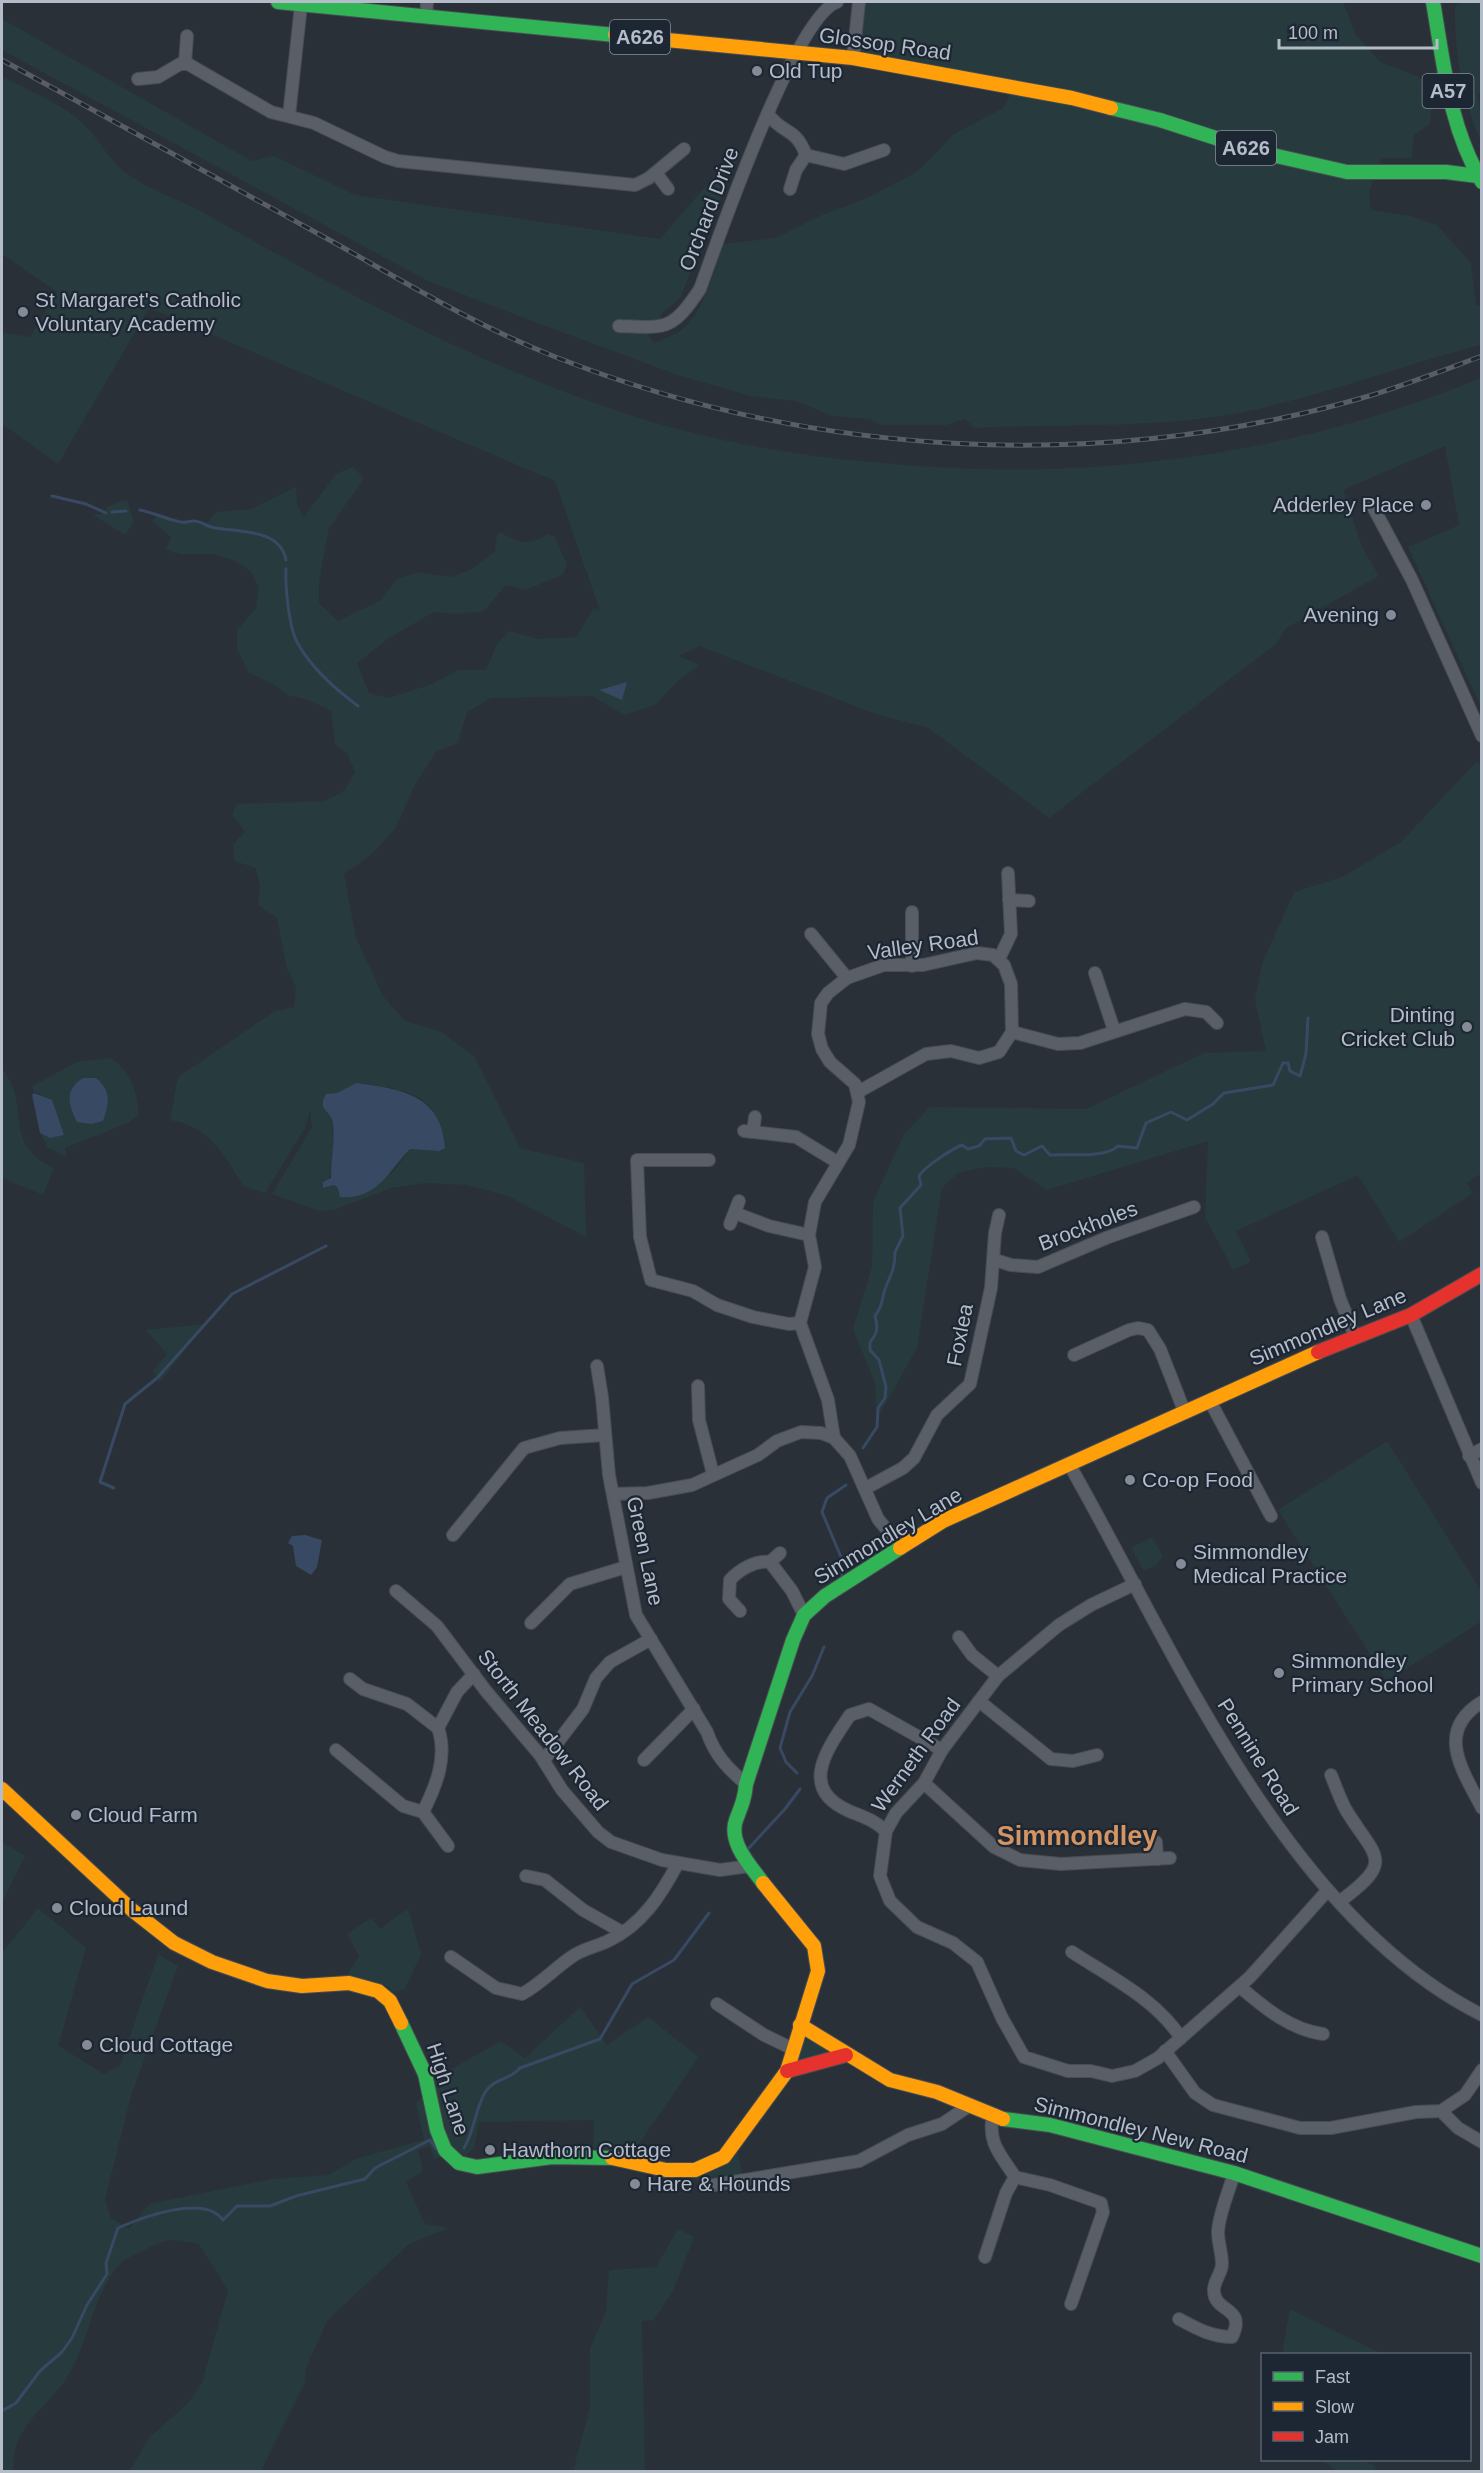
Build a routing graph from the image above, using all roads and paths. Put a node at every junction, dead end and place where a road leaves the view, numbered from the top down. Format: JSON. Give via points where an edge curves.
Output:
{"nodes":[{"id":1,"x":278,"y":2,"type":"edge"},
{"id":2,"x":427,"y":2,"type":"edge"},
{"id":3,"x":837,"y":2,"type":"edge"},
{"id":4,"x":859,"y":2,"type":"edge"},
{"id":5,"x":1433,"y":2,"type":"edge"},
{"id":6,"x":301,"y":5,"type":"junction"},
{"id":7,"x":426,"y":17,"type":"junction"},
{"id":8,"x":188,"y":36,"type":"dead end"},
{"id":9,"x":795,"y":53,"type":"junction"},
{"id":10,"x":853,"y":58,"type":"junction"},
{"id":11,"x":184,"y":63,"type":"junction"},
{"id":12,"x":138,"y":79,"type":"dead end"},
{"id":13,"x":768,"y":114,"type":"junction"},
{"id":14,"x":289,"y":116,"type":"junction"},
{"id":15,"x":684,"y":148,"type":"dead end"},
{"id":16,"x":884,"y":150,"type":"dead end"},
{"id":17,"x":806,"y":155,"type":"junction"},
{"id":18,"x":656,"y":173,"type":"junction"},
{"id":19,"x":1480,"y":179,"type":"edge"},
{"id":20,"x":668,"y":189,"type":"dead end"},
{"id":21,"x":789,"y":189,"type":"dead end"},
{"id":22,"x":619,"y":326,"type":"dead end"},
{"id":23,"x":1371,"y":503,"type":"dead end"},
{"id":24,"x":1482,"y":736,"type":"edge"},
{"id":25,"x":1008,"y":873,"type":"dead end"},
{"id":26,"x":1009,"y":900,"type":"junction"},
{"id":27,"x":1029,"y":901,"type":"dead end"},
{"id":28,"x":912,"y":912,"type":"dead end"},
{"id":29,"x":811,"y":934,"type":"dead end"},
{"id":30,"x":999,"y":959,"type":"junction"},
{"id":31,"x":912,"y":966,"type":"junction"},
{"id":32,"x":1095,"y":973,"type":"dead end"},
{"id":33,"x":847,"y":978,"type":"junction"},
{"id":34,"x":1217,"y":1023,"type":"dead end"},
{"id":35,"x":1114,"y":1030,"type":"junction"},
{"id":36,"x":1012,"y":1032,"type":"junction"},
{"id":37,"x":858,"y":1092,"type":"junction"},
{"id":38,"x":755,"y":1117,"type":"dead end"},
{"id":39,"x":709,"y":1160,"type":"dead end"},
{"id":40,"x":837,"y":1162,"type":"junction"},
{"id":41,"x":1194,"y":1207,"type":"dead end"},
{"id":42,"x":734,"y":1213,"type":"dead end"},
{"id":43,"x":999,"y":1215,"type":"dead end"},
{"id":44,"x":809,"y":1235,"type":"junction"},
{"id":45,"x":1323,"y":1238,"type":"dead end"},
{"id":46,"x":995,"y":1260,"type":"junction"},
{"id":47,"x":1482,"y":1274,"type":"edge"},
{"id":48,"x":1412,"y":1315,"type":"junction"},
{"id":49,"x":800,"y":1323,"type":"junction"},
{"id":50,"x":1356,"y":1336,"type":"junction"},
{"id":51,"x":1074,"y":1355,"type":"dead end"},
{"id":52,"x":597,"y":1366,"type":"dead end"},
{"id":53,"x":698,"y":1386,"type":"dead end"},
{"id":54,"x":1210,"y":1401,"type":"junction"},
{"id":55,"x":1185,"y":1413,"type":"junction"},
{"id":56,"x":605,"y":1436,"type":"junction"},
{"id":57,"x":834,"y":1438,"type":"junction"},
{"id":58,"x":1482,"y":1449,"type":"edge"},
{"id":59,"x":1469,"y":1456,"type":"junction"},
{"id":60,"x":1069,"y":1464,"type":"junction"},
{"id":61,"x":713,"y":1474,"type":"junction"},
{"id":62,"x":1482,"y":1483,"type":"edge"},
{"id":63,"x":866,"y":1488,"type":"junction"},
{"id":64,"x":613,"y":1494,"type":"junction"},
{"id":65,"x":1271,"y":1516,"type":"dead end"},
{"id":66,"x":453,"y":1535,"type":"dead end"},
{"id":67,"x":901,"y":1547,"type":"junction"},
{"id":68,"x":780,"y":1553,"type":"dead end"},
{"id":69,"x":770,"y":1562,"type":"junction"},
{"id":70,"x":626,"y":1566,"type":"junction"},
{"id":71,"x":1135,"y":1584,"type":"junction"},
{"id":72,"x":396,"y":1591,"type":"dead end"},
{"id":73,"x":740,"y":1611,"type":"dead end"},
{"id":74,"x":804,"y":1615,"type":"junction"},
{"id":75,"x":531,"y":1623,"type":"dead end"},
{"id":76,"x":959,"y":1637,"type":"dead end"},
{"id":77,"x":651,"y":1639,"type":"junction"},
{"id":78,"x":474,"y":1674,"type":"junction"},
{"id":79,"x":998,"y":1676,"type":"junction"},
{"id":80,"x":350,"y":1679,"type":"dead end"},
{"id":81,"x":979,"y":1701,"type":"junction"},
{"id":82,"x":1482,"y":1702,"type":"edge"},
{"id":83,"x":694,"y":1709,"type":"junction"},
{"id":84,"x":438,"y":1728,"type":"junction"},
{"id":85,"x":336,"y":1750,"type":"dead end"},
{"id":86,"x":942,"y":1750,"type":"junction"},
{"id":87,"x":1096,"y":1755,"type":"dead end"},
{"id":88,"x":544,"y":1760,"type":"junction"},
{"id":89,"x":644,"y":1760,"type":"dead end"},
{"id":90,"x":1331,"y":1775,"type":"dead end"},
{"id":91,"x":924,"y":1783,"type":"junction"},
{"id":92,"x":746,"y":1784,"type":"junction"},
{"id":93,"x":2,"y":1789,"type":"edge"},
{"id":94,"x":1482,"y":1808,"type":"edge"},
{"id":95,"x":423,"y":1812,"type":"junction"},
{"id":96,"x":886,"y":1831,"type":"junction"},
{"id":97,"x":1156,"y":1842,"type":"dead end"},
{"id":98,"x":448,"y":1846,"type":"dead end"},
{"id":99,"x":1170,"y":1858,"type":"dead end"},
{"id":100,"x":1157,"y":1859,"type":"junction"},
{"id":101,"x":678,"y":1863,"type":"junction"},
{"id":102,"x":750,"y":1866,"type":"junction"},
{"id":103,"x":526,"y":1876,"type":"dead end"},
{"id":104,"x":1328,"y":1890,"type":"junction"},
{"id":105,"x":1339,"y":1902,"type":"junction"},
{"id":106,"x":622,"y":1932,"type":"junction"},
{"id":107,"x":1072,"y":1952,"type":"dead end"},
{"id":108,"x":451,"y":1957,"type":"dead end"},
{"id":109,"x":1239,"y":1987,"type":"junction"},
{"id":110,"x":717,"y":2004,"type":"dead end"},
{"id":111,"x":1482,"y":2015,"type":"edge"},
{"id":112,"x":800,"y":2025,"type":"junction"},
{"id":113,"x":1323,"y":2034,"type":"dead end"},
{"id":114,"x":1181,"y":2038,"type":"junction"},
{"id":115,"x":793,"y":2049,"type":"junction"},
{"id":116,"x":1166,"y":2051,"type":"junction"},
{"id":117,"x":846,"y":2055,"type":"junction"},
{"id":118,"x":1482,"y":2070,"type":"edge"},
{"id":119,"x":787,"y":2071,"type":"junction"},
{"id":120,"x":969,"y":2106,"type":"junction"},
{"id":121,"x":1441,"y":2111,"type":"junction"},
{"id":122,"x":993,"y":2115,"type":"junction"},
{"id":123,"x":1482,"y":2142,"type":"edge"},
{"id":124,"x":1234,"y":2173,"type":"junction"},
{"id":125,"x":1015,"y":2177,"type":"junction"},
{"id":126,"x":714,"y":2185,"type":"dead end"},
{"id":127,"x":1482,"y":2256,"type":"edge"},
{"id":128,"x":985,"y":2257,"type":"dead end"},
{"id":129,"x":1071,"y":2304,"type":"dead end"},
{"id":130,"x":1197,"y":2314,"type":"dead end"},
{"id":131,"x":1179,"y":2319,"type":"dead end"},
{"id":132,"x":1191,"y":2326,"type":"junction"}],
"edges":[{"from":1,"to":6,"type":"street","name":"Glossop Road","number":"A626"},
{"from":2,"to":7,"type":"street"},
{"from":3,"to":9,"type":"street","name":"Orchard Drive","via":[[822,12]]},
{"from":4,"to":10,"type":"street"},
{"from":5,"to":19,"type":"street","number":"A57","via":[[1449,96],[1463,145]]},
{"from":6,"to":7,"type":"street","name":"Glossop Road","number":"A626"},
{"from":6,"to":14,"type":"street"},
{"from":7,"to":9,"type":"street","name":"Glossop Road","number":"A626"},
{"from":8,"to":11,"type":"street"},
{"from":9,"to":10,"type":"street","name":"Glossop Road","number":"A626"},
{"from":9,"to":13,"type":"street","name":"Orchard Drive"},
{"from":10,"to":19,"type":"street","name":"Glossop Road","number":"A626","via":[[1072,98],[1161,120],[1259,152],[1347,172],[1446,172]]},
{"from":11,"to":12,"type":"street","via":[[158,77]]},
{"from":11,"to":14,"type":"street","via":[[259,107]]},
{"from":13,"to":17,"type":"street","via":[[800,139]]},
{"from":13,"to":22,"type":"street","name":"Orchard Drive","via":[[700,289],[685,311],[662,328]]},
{"from":14,"to":18,"type":"street","via":[[314,123],[398,161],[635,185]]},
{"from":15,"to":18,"type":"street"},
{"from":16,"to":17,"type":"street","via":[[844,164]]},
{"from":17,"to":21,"type":"street"},
{"from":18,"to":20,"type":"street"},
{"from":23,"to":24,"type":"street"},
{"from":25,"to":26,"type":"street"},
{"from":26,"to":27,"type":"street"},
{"from":26,"to":30,"type":"street","via":[[1011,934]]},
{"from":28,"to":31,"type":"street"},
{"from":29,"to":33,"type":"street"},
{"from":30,"to":31,"type":"street","name":"Valley Road","via":[[977,952]]},
{"from":30,"to":36,"type":"street","name":"Valley Road","via":[[1011,984]]},
{"from":31,"to":33,"type":"street","name":"Valley Road","via":[[884,965]]},
{"from":32,"to":35,"type":"street"},
{"from":33,"to":37,"type":"street","name":"Valley Road","via":[[821,1003],[819,1034],[830,1062],[855,1084]]},
{"from":34,"to":35,"type":"street","via":[[1206,1012],[1185,1009]]},
{"from":35,"to":36,"type":"street","via":[[1102,1038],[1058,1044]]},
{"from":36,"to":37,"type":"street","via":[[999,1052],[989,1056],[979,1058],[951,1051],[926,1054]]},
{"from":37,"to":40,"type":"street","via":[[859,1108],[852,1135]]},
{"from":38,"to":40,"type":"street","via":[[748,1131],[796,1137]]},
{"from":39,"to":49,"type":"street","via":[[637,1160],[640,1237],[651,1280],[693,1291],[717,1305],[753,1317]]},
{"from":40,"to":44,"type":"street","via":[[815,1202]]},
{"from":41,"to":46,"type":"street","name":"Brockholes","via":[[1038,1267]]},
{"from":42,"to":44,"type":"street"},
{"from":43,"to":46,"type":"street","name":"Foxlea"},
{"from":44,"to":49,"type":"street","via":[[814,1267]]},
{"from":45,"to":50,"type":"street","via":[[1340,1299]]},
{"from":46,"to":63,"type":"street","name":"Foxlea","via":[[969,1384],[937,1414],[920,1450],[909,1463]]},
{"from":47,"to":48,"type":"street","name":"Simmondley Lane"},
{"from":48,"to":50,"type":"street","name":"Simmondley Lane"},
{"from":48,"to":59,"type":"street"},
{"from":49,"to":57,"type":"street","via":[[828,1400]]},
{"from":50,"to":54,"type":"street","name":"Simmondley Lane"},
{"from":51,"to":55,"type":"street","via":[[1129,1330],[1148,1330],[1160,1349]]},
{"from":52,"to":56,"type":"street","name":"Green Lane"},
{"from":53,"to":61,"type":"street","via":[[699,1420]]},
{"from":54,"to":55,"type":"street","name":"Simmondley Lane"},
{"from":54,"to":65,"type":"street"},
{"from":55,"to":60,"type":"street","name":"Simmondley Lane"},
{"from":56,"to":64,"type":"street","name":"Green Lane"},
{"from":56,"to":66,"type":"street","via":[[560,1438],[524,1448]]},
{"from":57,"to":61,"type":"street","via":[[801,1432]]},
{"from":57,"to":63,"type":"street","via":[[850,1456]]},
{"from":58,"to":59,"type":"street"},
{"from":59,"to":62,"type":"street"},
{"from":60,"to":67,"type":"street","name":"Simmondley Lane","via":[[943,1521]]},
{"from":60,"to":71,"type":"street","name":"Pennine Road"},
{"from":61,"to":64,"type":"street","via":[[692,1485]]},
{"from":63,"to":67,"type":"street","via":[[878,1519]]},
{"from":64,"to":70,"type":"street","name":"Green Lane"},
{"from":67,"to":74,"type":"street","name":"Simmondley Lane","via":[[825,1596]]},
{"from":68,"to":69,"type":"street"},
{"from":69,"to":73,"type":"street","via":[[743,1569],[730,1581],[729,1599]]},
{"from":69,"to":74,"type":"street"},
{"from":70,"to":75,"type":"street","via":[[570,1584]]},
{"from":70,"to":77,"type":"street","name":"Green Lane","via":[[636,1615]]},
{"from":71,"to":79,"type":"street","name":"Werneth Road","via":[[1059,1625]]},
{"from":71,"to":104,"type":"street","name":"Pennine Road","via":[[1235,1764]]},
{"from":72,"to":78,"type":"street","name":"Storth Meadow Road","via":[[436,1626]]},
{"from":74,"to":92,"type":"street","name":"Simmondley Lane"},
{"from":76,"to":79,"type":"street","via":[[972,1655]]},
{"from":77,"to":83,"type":"street","name":"Green Lane"},
{"from":77,"to":88,"type":"street","via":[[610,1662],[596,1678],[584,1709]]},
{"from":78,"to":84,"type":"street","via":[[457,1692]]},
{"from":78,"to":88,"type":"street","name":"Storth Meadow Road"},
{"from":79,"to":81,"type":"street","name":"Werneth Road"},
{"from":80,"to":84,"type":"street","via":[[363,1689],[407,1704]]},
{"from":81,"to":86,"type":"street","name":"Werneth Road"},
{"from":81,"to":87,"type":"street","via":[[1051,1759],[1073,1761]]},
{"from":82,"to":94,"type":"street","via":[[1464,1716],[1456,1731],[1455,1752]]},
{"from":83,"to":89,"type":"street"},
{"from":83,"to":92,"type":"street","name":"Green Lane","via":[[714,1751],[728,1770]]},
{"from":84,"to":95,"type":"street","via":[[443,1742],[441,1758],[436,1785]]},
{"from":85,"to":95,"type":"street","via":[[403,1806]]},
{"from":86,"to":91,"type":"street","name":"Werneth Road"},
{"from":86,"to":96,"type":"street","via":[[869,1708],[850,1714],[820,1766],[820,1782],[828,1798],[872,1818]]},
{"from":88,"to":101,"type":"street","name":"Storth Meadow Road","via":[[562,1790],[611,1842]]},
{"from":90,"to":105,"type":"street","via":[[1346,1809],[1376,1853],[1371,1875]]},
{"from":91,"to":96,"type":"street","name":"Werneth Road","via":[[896,1813]]},
{"from":91,"to":100,"type":"street","via":[[994,1847],[1020,1860],[1061,1864]]},
{"from":92,"to":102,"type":"street","name":"Simmondley Lane","via":[[744,1805],[735,1822],[738,1848]]},
{"from":93,"to":119,"type":"street","name":"High Lane","via":[[132,1910],[174,1943],[212,1962],[267,1981],[302,1986],[349,1983],[378,1991],[390,2001],[425,2074],[445,2150],[467,2166],[578,2156],[607,2157],[666,2170],[695,2170],[724,2157]]},
{"from":95,"to":98,"type":"street"},
{"from":96,"to":116,"type":"street","name":"Werneth Road","via":[[880,1876],[890,1900],[917,1927],[953,1943],[977,1962],[1024,2057],[1068,2071],[1112,2076],[1135,2071]]},
{"from":97,"to":100,"type":"street"},
{"from":99,"to":100,"type":"street"},
{"from":101,"to":102,"type":"street","name":"Storth Meadow Road","via":[[720,1870]]},
{"from":101,"to":106,"type":"street","via":[[650,1909]]},
{"from":102,"to":112,"type":"street","name":"Simmondley Lane","via":[[814,1946],[818,1971]]},
{"from":103,"to":106,"type":"street","via":[[545,1880],[583,1910]]},
{"from":104,"to":105,"type":"street","name":"Pennine Road"},
{"from":104,"to":109,"type":"street","name":"Werneth Road"},
{"from":105,"to":111,"type":"street","name":"Pennine Road","via":[[1432,1986]]},
{"from":106,"to":108,"type":"street","via":[[571,1956],[539,1985],[522,1994],[496,1988]]},
{"from":107,"to":114,"type":"street","via":[[1151,2005],[1167,2018]]},
{"from":109,"to":113,"type":"street","via":[[1273,2015],[1309,2032]]},
{"from":109,"to":114,"type":"street","name":"Werneth Road"},
{"from":110,"to":115,"type":"street"},
{"from":112,"to":115,"type":"street","name":"Simmondley Lane"},
{"from":112,"to":117,"type":"street","name":"Simmondley New Road"},
{"from":114,"to":116,"type":"street","name":"Werneth Road"},
{"from":115,"to":119,"type":"street","name":"Simmondley Lane"},
{"from":116,"to":121,"type":"street","via":[[1195,2093],[1213,2105],[1300,2128],[1331,2128]]},
{"from":117,"to":119,"type":"street"},
{"from":117,"to":120,"type":"street","name":"Simmondley New Road","via":[[890,2080],[937,2092]]},
{"from":118,"to":121,"type":"street","via":[[1465,2095]]},
{"from":120,"to":122,"type":"street","name":"Simmondley New Road"},
{"from":120,"to":126,"type":"street","via":[[942,2124],[908,2135],[859,2160]]},
{"from":121,"to":123,"type":"street","via":[[1458,2128]]},
{"from":122,"to":124,"type":"street","name":"Simmondley New Road","via":[[1060,2127]]},
{"from":122,"to":125,"type":"street","via":[[991,2138],[996,2152]]},
{"from":124,"to":127,"type":"street","name":"Simmondley New Road"},
{"from":124,"to":132,"type":"street","via":[[1218,2228],[1222,2264],[1214,2291],[1219,2304],[1236,2320],[1236,2341]]},
{"from":125,"to":128,"type":"street"},
{"from":125,"to":129,"type":"street","via":[[1101,2203],[1102,2212]]},
{"from":130,"to":132,"type":"street"},
{"from":131,"to":132,"type":"street"}]}
